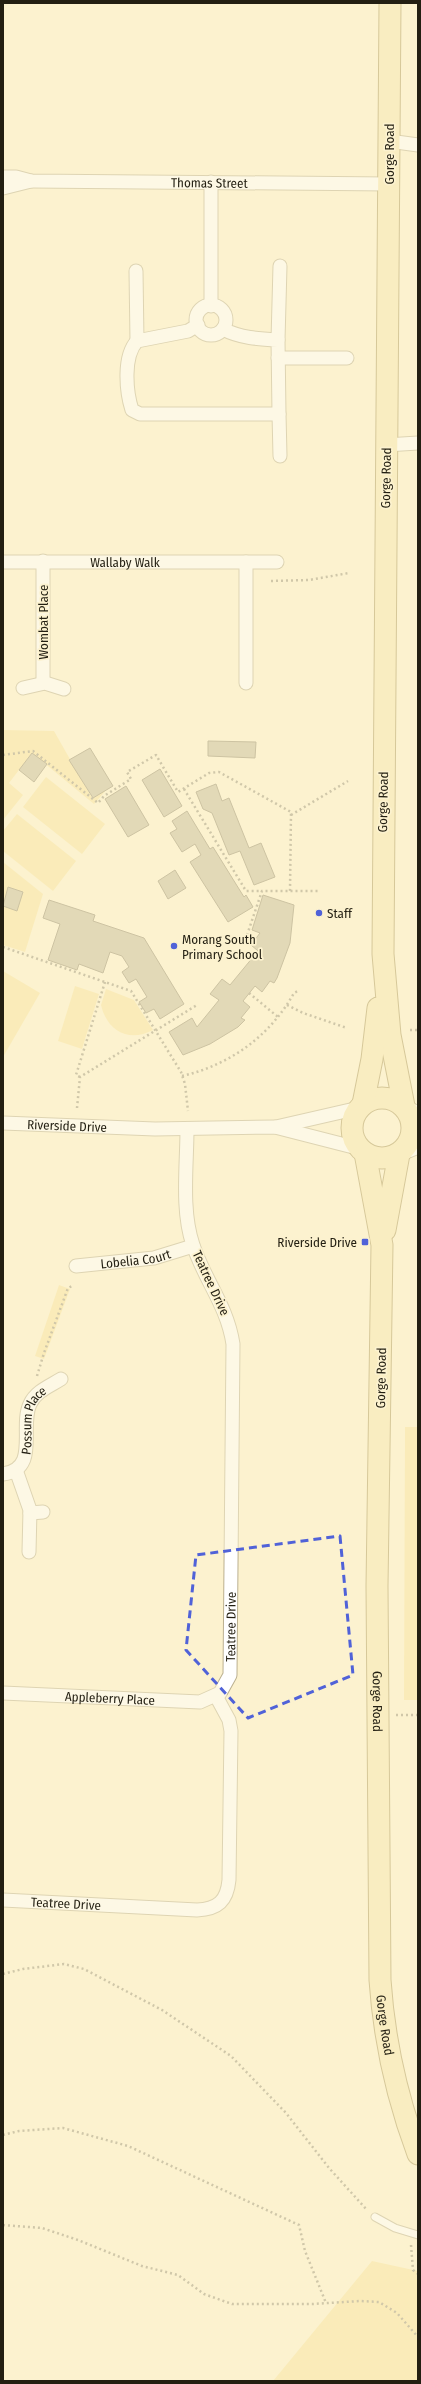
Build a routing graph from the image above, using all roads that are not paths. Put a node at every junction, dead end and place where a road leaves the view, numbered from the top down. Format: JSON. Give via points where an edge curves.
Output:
{"nodes":[{"id":1,"x":390,"y":3,"type":"edge"},
{"id":2,"x":389,"y":140,"type":"junction"},
{"id":3,"x":418,"y":145,"type":"edge"},
{"id":4,"x":3,"y":177,"type":"edge"},
{"id":5,"x":31,"y":181,"type":"junction"},
{"id":6,"x":211,"y":182,"type":"junction"},
{"id":7,"x":389,"y":184,"type":"junction"},
{"id":8,"x":3,"y":188,"type":"edge"},
{"id":9,"x":280,"y":266,"type":"dead end"},
{"id":10,"x":136,"y":271,"type":"dead end"},
{"id":11,"x":211,"y":306,"type":"junction"},
{"id":12,"x":198,"y":325,"type":"junction"},
{"id":13,"x":223,"y":329,"type":"junction"},
{"id":14,"x":137,"y":340,"type":"junction"},
{"id":15,"x":278,"y":340,"type":"junction"},
{"id":16,"x":278,"y":358,"type":"junction"},
{"id":17,"x":347,"y":358,"type":"dead end"},
{"id":18,"x":279,"y":414,"type":"junction"},
{"id":19,"x":418,"y":443,"type":"edge"},
{"id":20,"x":386,"y":445,"type":"junction"},
{"id":21,"x":280,"y":456,"type":"dead end"},
{"id":22,"x":43,"y":561,"type":"junction"},
{"id":23,"x":3,"y":562,"type":"edge"},
{"id":24,"x":246,"y":562,"type":"junction"},
{"id":25,"x":276,"y":562,"type":"dead end"},
{"id":26,"x":43,"y":683,"type":"junction"},
{"id":27,"x":246,"y":683,"type":"dead end"},
{"id":28,"x":23,"y":688,"type":"dead end"},
{"id":29,"x":64,"y":689,"type":"dead end"},
{"id":30,"x":383,"y":954,"type":"junction"},
{"id":31,"x":361,"y":1106,"type":"junction"},
{"id":32,"x":410,"y":1110,"type":"edge"},
{"id":33,"x":3,"y":1123,"type":"edge"},
{"id":34,"x":275,"y":1127,"type":"junction"},
{"id":35,"x":187,"y":1129,"type":"junction"},
{"id":36,"x":406,"y":1150,"type":"edge"},
{"id":37,"x":363,"y":1151,"type":"junction"},
{"id":38,"x":382,"y":1245,"type":"junction"},
{"id":39,"x":193,"y":1246,"type":"junction"},
{"id":40,"x":76,"y":1266,"type":"dead end"},
{"id":41,"x":61,"y":1379,"type":"dead end"},
{"id":42,"x":9,"y":1472,"type":"edge"},
{"id":43,"x":29,"y":1552,"type":"dead end"},
{"id":44,"x":3,"y":1693,"type":"edge"},
{"id":45,"x":216,"y":1696,"type":"junction"},
{"id":46,"x":3,"y":1900,"type":"edge"},
{"id":47,"x":418,"y":2154,"type":"edge"},
{"id":48,"x":375,"y":2217,"type":"dead end"},
{"id":49,"x":418,"y":2235,"type":"edge"}],
"edges":[{"from":1,"to":2,"type":"main road","name":"Gorge Road"},
{"from":2,"to":3,"type":"street"},
{"from":2,"to":7,"type":"main road","name":"Gorge Road"},
{"from":4,"to":5,"type":"street","name":"Thomas Street"},
{"from":5,"to":6,"type":"street","name":"Thomas Street"},
{"from":5,"to":8,"type":"street","name":"Thomas Street"},
{"from":6,"to":7,"type":"street","name":"Thomas Street"},
{"from":6,"to":11,"type":"street"},
{"from":7,"to":20,"type":"main road","name":"Gorge Road"},
{"from":9,"to":15,"type":"street"},
{"from":10,"to":14,"type":"street"},
{"from":11,"to":12,"type":"street","via":[[205,307],[198,314]]},
{"from":11,"to":13,"type":"street","via":[[219,308],[225,315]]},
{"from":12,"to":13,"type":"street","via":[[202,332],[211,335]]},
{"from":12,"to":14,"type":"street","via":[[188,331]]},
{"from":13,"to":15,"type":"street","via":[[256,339]]},
{"from":14,"to":18,"type":"street","via":[[128,359],[129,399],[132,410],[140,414]]},
{"from":15,"to":16,"type":"street"},
{"from":16,"to":17,"type":"street"},
{"from":16,"to":18,"type":"street"},
{"from":18,"to":21,"type":"street"},
{"from":19,"to":20,"type":"street"},
{"from":20,"to":30,"type":"main road","name":"Gorge Road"},
{"from":22,"to":23,"type":"street","name":"Wallaby Walk"},
{"from":22,"to":24,"type":"street","name":"Wallaby Walk"},
{"from":22,"to":26,"type":"street","name":"Wombat Place"},
{"from":24,"to":25,"type":"street","name":"Wallaby Walk"},
{"from":24,"to":27,"type":"street"},
{"from":26,"to":28,"type":"street"},
{"from":26,"to":29,"type":"street"},
{"from":30,"to":31,"type":"main road","name":"Gorge Road","via":[[373,1053]]},
{"from":30,"to":32,"type":"main road","name":"Gorge Road","via":[[390,1035]]},
{"from":31,"to":32,"type":"main road","via":[[371,1099],[389,1098]]},
{"from":31,"to":34,"type":"street","name":"Riverside Drive"},
{"from":31,"to":37,"type":"main road","via":[[354,1116],[352,1129],[355,1142]]},
{"from":32,"to":36,"type":"main road","via":[[412,1132]]},
{"from":33,"to":35,"type":"street","name":"Riverside Drive"},
{"from":34,"to":35,"type":"street","name":"Riverside Drive"},
{"from":34,"to":37,"type":"street","name":"Riverside Drive"},
{"from":35,"to":39,"type":"street","name":"Teatree Drive","via":[[188,1221]]},
{"from":36,"to":37,"type":"main road","via":[[385,1158],[378,1158]]},
{"from":36,"to":38,"type":"main road","name":"Gorge Road"},
{"from":37,"to":38,"type":"main road","name":"Gorge Road"},
{"from":38,"to":47,"type":"main road","name":"Gorge Road","via":[[377,1586],[380,1980],[382,2014],[389,2051],[400,2098]]},
{"from":39,"to":40,"type":"street","name":"Lobelia Court","via":[[154,1258]]},
{"from":39,"to":45,"type":"street","name":"Teatree Drive","via":[[227,1315],[233,1344],[231,1668],[228,1682]]},
{"from":41,"to":42,"type":"street","name":"Possum Place","via":[[40,1392],[30,1404],[26,1454],[20,1468]]},
{"from":42,"to":43,"type":"street","name":"Possum Place","via":[[36,1512]]},
{"from":44,"to":45,"type":"street","name":"Appleberry Place","via":[[189,1702],[200,1702]]},
{"from":45,"to":46,"type":"street","name":"Teatree Drive","via":[[229,1720],[230,1731],[230,1880],[226,1896],[218,1906],[197,1910]]},
{"from":48,"to":49,"type":"lane","via":[[395,2228]]}]}
